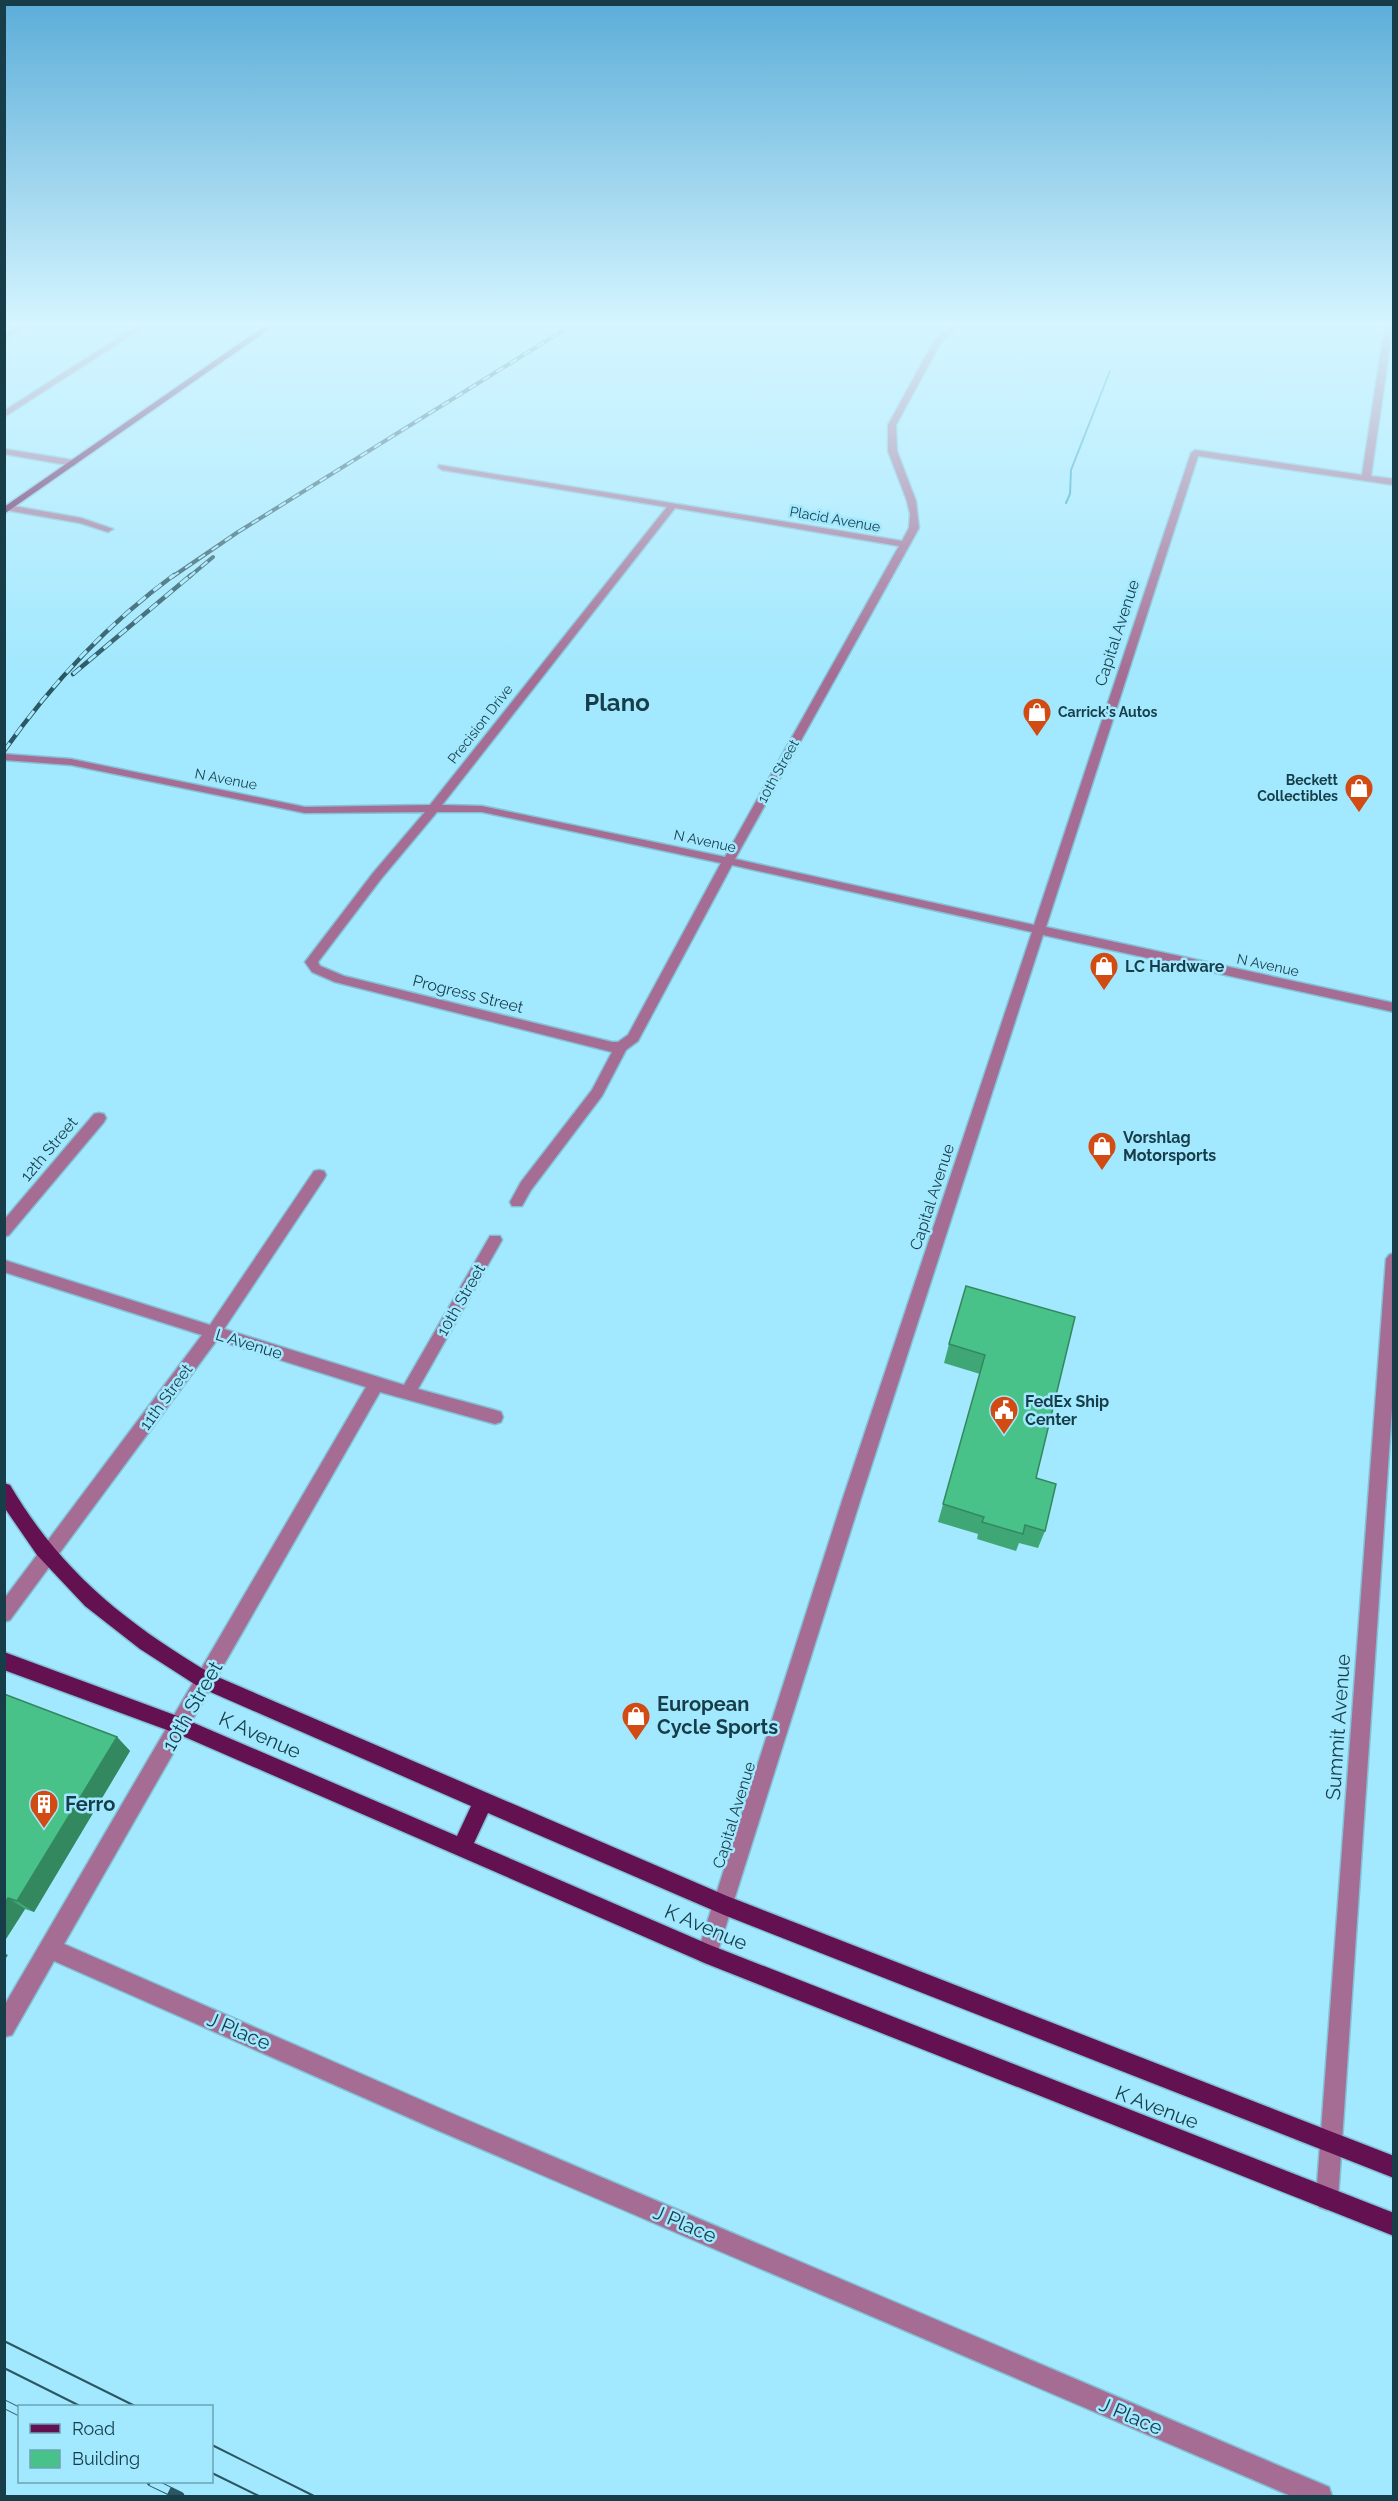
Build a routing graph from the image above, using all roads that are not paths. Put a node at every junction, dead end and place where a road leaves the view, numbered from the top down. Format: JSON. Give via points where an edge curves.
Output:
{"nodes":[{"id":1,"x":104,"y":442,"type":"edge"},
{"id":2,"x":890,"y":442,"type":"edge"},
{"id":3,"x":1371,"y":442,"type":"edge"},
{"id":4,"x":4,"y":451,"type":"edge"},
{"id":5,"x":73,"y":463,"type":"junction"},
{"id":6,"x":442,"y":467,"type":"dead end"},
{"id":7,"x":1366,"y":478,"type":"junction"},
{"id":8,"x":1394,"y":482,"type":"edge"},
{"id":9,"x":673,"y":505,"type":"junction"},
{"id":10,"x":6,"y":509,"type":"edge"},
{"id":11,"x":108,"y":529,"type":"dead end"},
{"id":12,"x":904,"y":544,"type":"junction"},
{"id":13,"x":4,"y":757,"type":"edge"},
{"id":14,"x":434,"y":808,"type":"junction"},
{"id":15,"x":728,"y":861,"type":"junction"},
{"id":16,"x":1039,"y":930,"type":"junction"},
{"id":17,"x":311,"y":962,"type":"joint"},
{"id":18,"x":1394,"y":1008,"type":"edge"},
{"id":19,"x":621,"y":1047,"type":"junction"},
{"id":20,"x":99,"y":1118,"type":"dead end"},
{"id":21,"x":319,"y":1175,"type":"dead end"},
{"id":22,"x":517,"y":1202,"type":"dead end"},
{"id":23,"x":4,"y":1231,"type":"edge"},
{"id":24,"x":495,"y":1240,"type":"dead end"},
{"id":25,"x":1394,"y":1259,"type":"edge"},
{"id":26,"x":4,"y":1266,"type":"edge"},
{"id":27,"x":213,"y":1333,"type":"junction"},
{"id":28,"x":376,"y":1384,"type":"junction"},
{"id":29,"x":408,"y":1392,"type":"junction"},
{"id":30,"x":495,"y":1417,"type":"dead end"},
{"id":31,"x":4,"y":1490,"type":"edge"},
{"id":32,"x":49,"y":1556,"type":"junction"},
{"id":33,"x":4,"y":1614,"type":"edge"},
{"id":34,"x":4,"y":1660,"type":"edge"},
{"id":35,"x":206,"y":1681,"type":"junction"},
{"id":36,"x":180,"y":1726,"type":"junction"},
{"id":37,"x":484,"y":1802,"type":"junction"},
{"id":38,"x":461,"y":1848,"type":"junction"},
{"id":39,"x":724,"y":1905,"type":"junction"},
{"id":40,"x":50,"y":1949,"type":"junction"},
{"id":41,"x":708,"y":1954,"type":"junction"},
{"id":42,"x":4,"y":2027,"type":"edge"},
{"id":43,"x":1332,"y":2143,"type":"junction"},
{"id":44,"x":1394,"y":2167,"type":"edge"},
{"id":45,"x":1327,"y":2199,"type":"junction"},
{"id":46,"x":1394,"y":2225,"type":"edge"},
{"id":47,"x":1320,"y":2496,"type":"edge"}],
"edges":[{"from":1,"to":5,"type":"main road"},
{"from":2,"to":12,"type":"street","name":"10th Street","via":[[916,512],[914,528]]},
{"from":3,"to":7,"type":"street"},
{"from":4,"to":5,"type":"street"},
{"from":5,"to":10,"type":"main road"},
{"from":6,"to":9,"type":"street","name":"Placid Avenue"},
{"from":7,"to":8,"type":"street"},
{"from":7,"to":16,"type":"street","name":"Capital Avenue","via":[[1195,453]]},
{"from":9,"to":12,"type":"street","name":"Placid Avenue"},
{"from":9,"to":14,"type":"street","name":"Precision Drive"},
{"from":10,"to":11,"type":"street"},
{"from":12,"to":15,"type":"street","name":"10th Street"},
{"from":13,"to":14,"type":"street","name":"N Avenue","via":[[71,762],[305,810]]},
{"from":14,"to":15,"type":"street","name":"N Avenue","via":[[482,809]]},
{"from":14,"to":17,"type":"street","name":"Precision Drive"},
{"from":15,"to":16,"type":"street","name":"N Avenue"},
{"from":15,"to":19,"type":"street","name":"10th Street","via":[[633,1038]]},
{"from":16,"to":18,"type":"street","name":"N Avenue"},
{"from":16,"to":39,"type":"street","name":"Capital Avenue","via":[[849,1508]]},
{"from":17,"to":19,"type":"street","name":"Progress Street","via":[[315,969],[356,984]]},
{"from":19,"to":22,"type":"street","name":"10th Street","via":[[597,1093]]},
{"from":20,"to":23,"type":"street","name":"12th Street"},
{"from":21,"to":27,"type":"street","name":"11th Street"},
{"from":24,"to":29,"type":"street","name":"10th Street"},
{"from":25,"to":43,"type":"street","name":"Summit Avenue"},
{"from":26,"to":27,"type":"street","name":"L Avenue"},
{"from":27,"to":28,"type":"street","name":"L Avenue"},
{"from":27,"to":32,"type":"street","name":"11th Street"},
{"from":28,"to":29,"type":"street","name":"L Avenue"},
{"from":28,"to":35,"type":"street","name":"10th Street"},
{"from":29,"to":30,"type":"street","name":"L Avenue"},
{"from":31,"to":32,"type":"main road","name":"K Avenue","via":[[28,1531]]},
{"from":32,"to":33,"type":"street","name":"11th Street"},
{"from":32,"to":35,"type":"main road","name":"K Avenue","via":[[103,1612],[143,1643]]},
{"from":34,"to":36,"type":"main road","name":"K Avenue"},
{"from":35,"to":36,"type":"street","name":"10th Street"},
{"from":35,"to":37,"type":"main road","name":"K Avenue"},
{"from":36,"to":38,"type":"main road","name":"K Avenue"},
{"from":36,"to":40,"type":"street","name":"10th Street"},
{"from":37,"to":38,"type":"main road"},
{"from":37,"to":39,"type":"main road","name":"K Avenue"},
{"from":38,"to":41,"type":"main road","name":"K Avenue"},
{"from":39,"to":41,"type":"street","name":"Capital Avenue"},
{"from":39,"to":43,"type":"main road","name":"K Avenue"},
{"from":40,"to":42,"type":"street","name":"10th Street"},
{"from":40,"to":47,"type":"street","name":"J Place"},
{"from":41,"to":45,"type":"main road","name":"K Avenue"},
{"from":43,"to":44,"type":"main road","name":"K Avenue"},
{"from":43,"to":45,"type":"street","name":"Summit Avenue"},
{"from":45,"to":46,"type":"main road","name":"K Avenue"}]}
